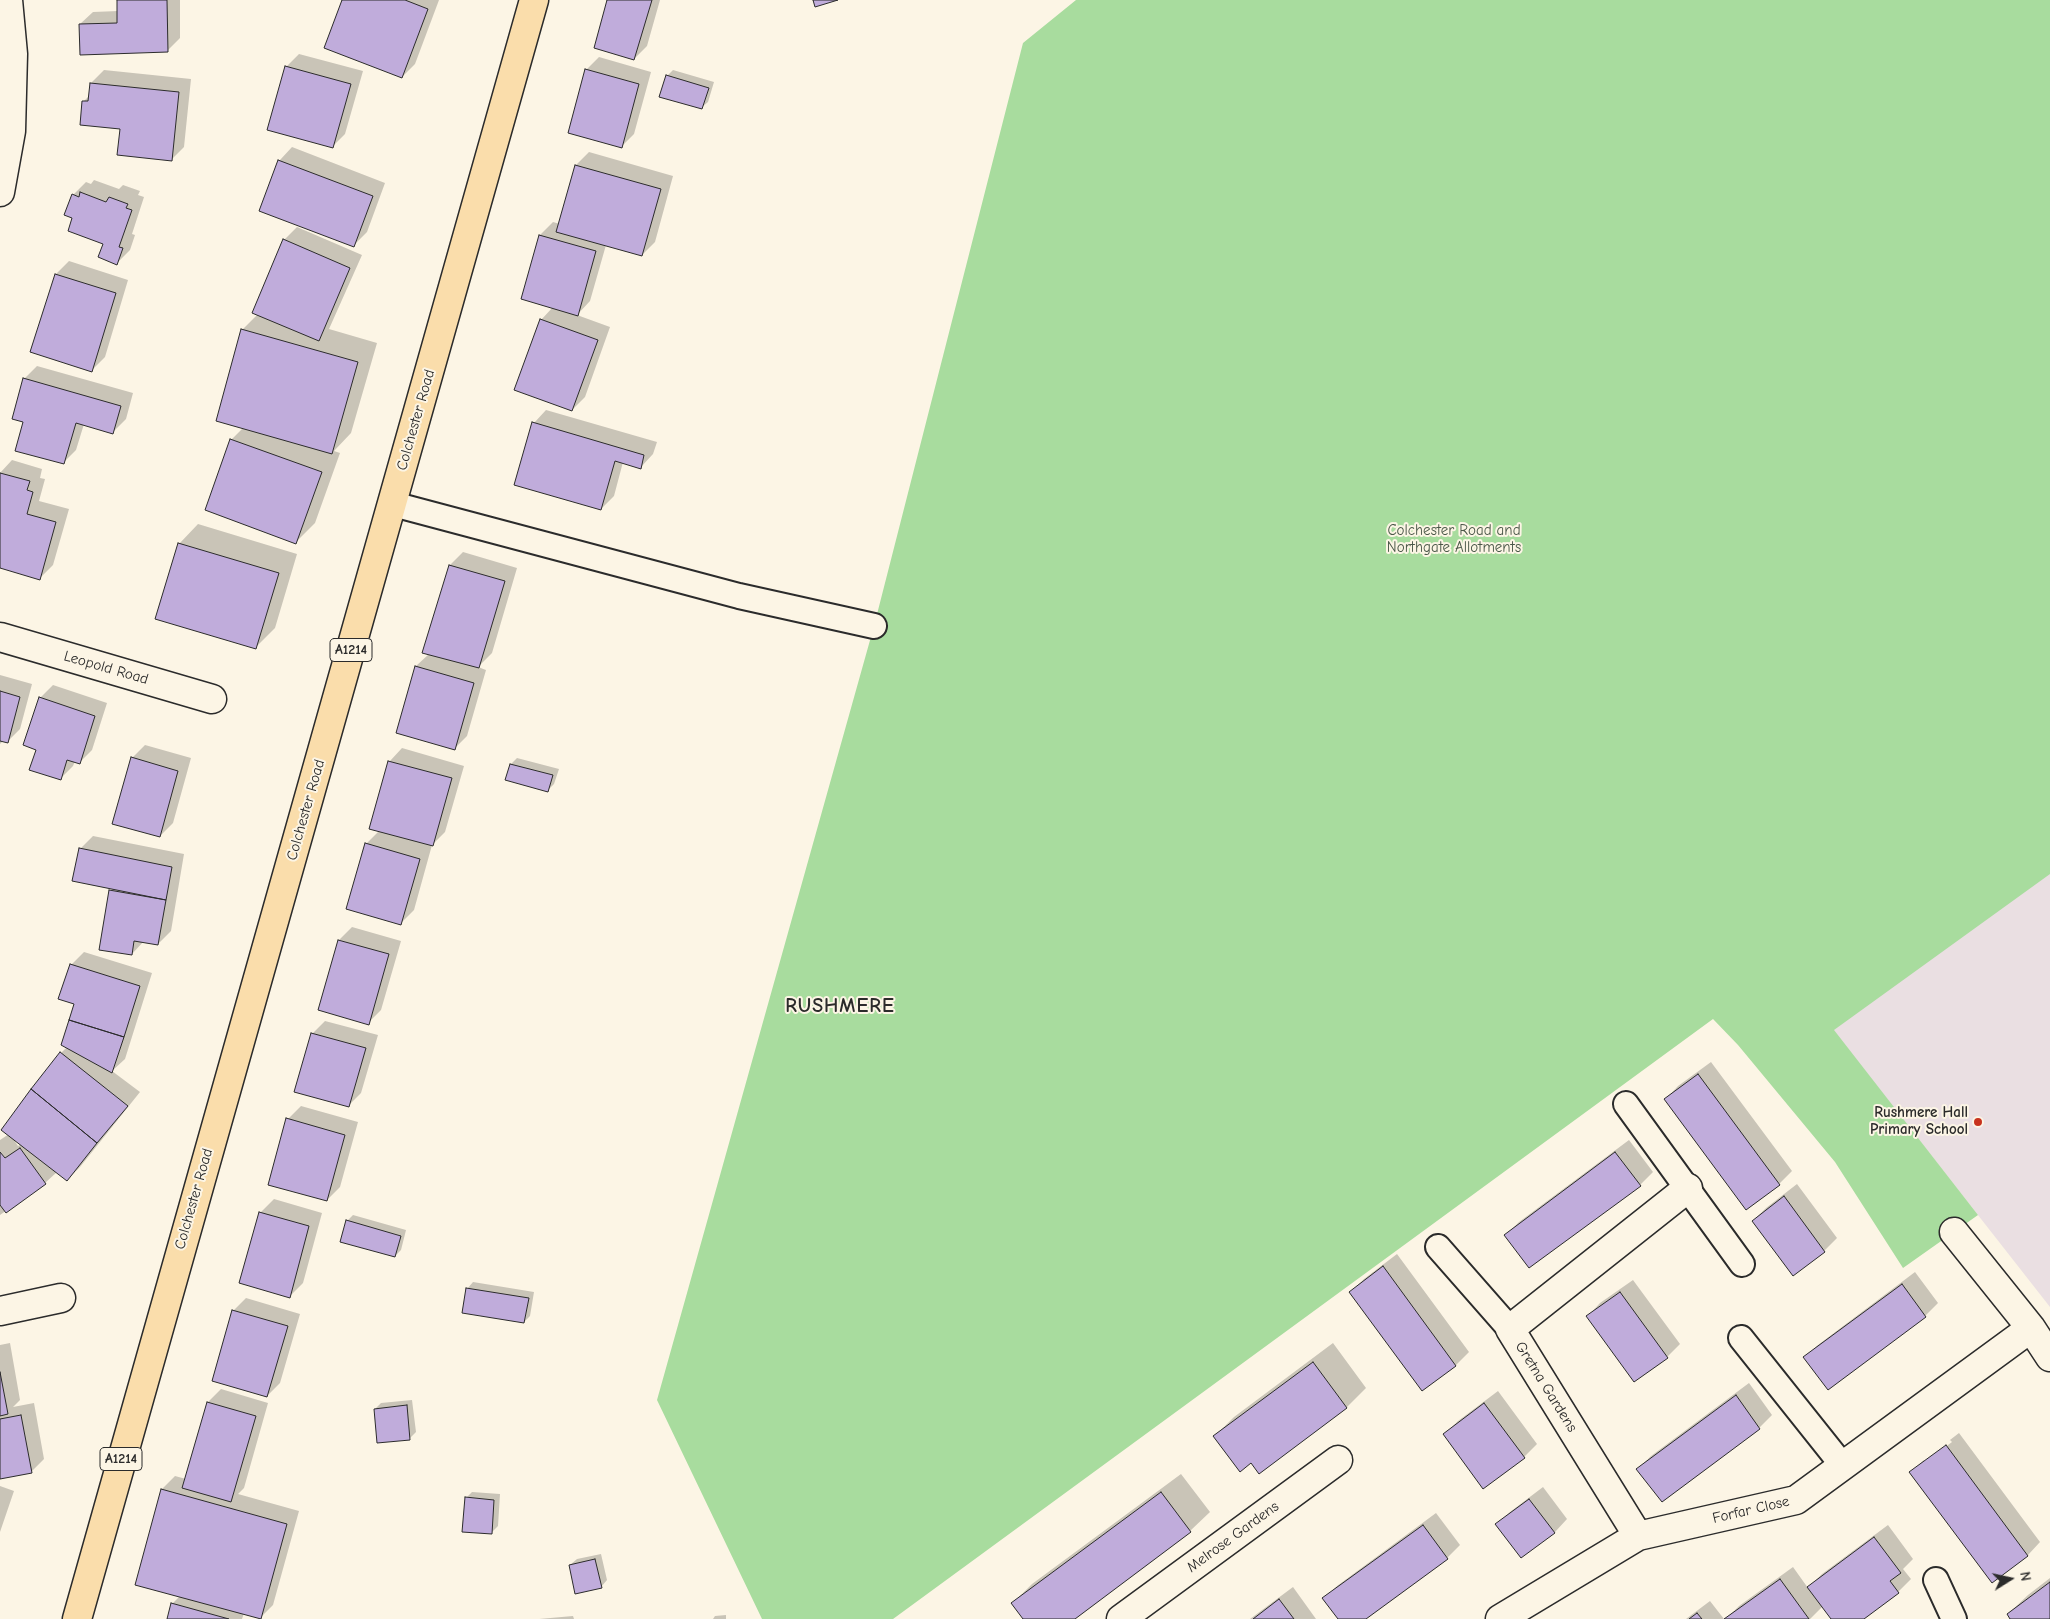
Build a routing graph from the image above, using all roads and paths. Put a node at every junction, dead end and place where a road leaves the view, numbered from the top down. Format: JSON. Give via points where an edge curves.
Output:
{"nodes":[{"id":1,"x":8,"y":0,"type":"edge"},
{"id":2,"x":534,"y":0,"type":"edge"},
{"id":3,"x":0,"y":192,"type":"edge"},
{"id":4,"x":393,"y":504,"type":"junction"},
{"id":5,"x":874,"y":626,"type":"dead end"},
{"id":6,"x":0,"y":637,"type":"edge"},
{"id":7,"x":212,"y":699,"type":"dead end"},
{"id":8,"x":1626,"y":1104,"type":"dead end"},
{"id":9,"x":1688,"y":1188,"type":"junction"},
{"id":10,"x":1954,"y":1232,"type":"dead end"},
{"id":11,"x":1438,"y":1247,"type":"dead end"},
{"id":12,"x":1742,"y":1264,"type":"dead end"},
{"id":13,"x":61,"y":1298,"type":"dead end"},
{"id":14,"x":0,"y":1311,"type":"edge"},
{"id":15,"x":2031,"y":1328,"type":"junction"},
{"id":16,"x":1510,"y":1329,"type":"junction"},
{"id":17,"x":1742,"y":1338,"type":"dead end"},
{"id":18,"x":2050,"y":1356,"type":"edge"},
{"id":19,"x":1338,"y":1460,"type":"dead end"},
{"id":20,"x":1843,"y":1466,"type":"junction"},
{"id":21,"x":1638,"y":1536,"type":"junction"},
{"id":22,"x":1936,"y":1580,"type":"dead end"},
{"id":23,"x":1127,"y":1617,"type":"edge"},
{"id":24,"x":76,"y":1619,"type":"edge"},
{"id":25,"x":1500,"y":1619,"type":"edge"},
{"id":26,"x":1954,"y":1619,"type":"edge"}],
"edges":[{"from":1,"to":3,"type":"street","via":[[13,54],[12,131]]},
{"from":2,"to":4,"type":"main road","name":"Colchester Road","number":"A1214"},
{"from":4,"to":5,"type":"lane","via":[[739,596]]},
{"from":4,"to":24,"type":"main road","name":"Colchester Road","number":"A1214"},
{"from":6,"to":7,"type":"street","name":"Leopold Road"},
{"from":8,"to":9,"type":"lane"},
{"from":9,"to":12,"type":"lane"},
{"from":9,"to":16,"type":"street","name":"Gretna Gardens"},
{"from":10,"to":15,"type":"street"},
{"from":11,"to":16,"type":"lane"},
{"from":13,"to":14,"type":"street"},
{"from":15,"to":18,"type":"street"},
{"from":15,"to":20,"type":"street","name":"Forfar Close"},
{"from":16,"to":21,"type":"street","name":"Gretna Gardens"},
{"from":17,"to":20,"type":"lane"},
{"from":19,"to":23,"type":"street","name":"Melrose Gardens"},
{"from":20,"to":21,"type":"street","name":"Forfar Close","via":[[1796,1500]]},
{"from":21,"to":25,"type":"street","name":"Forfar Close"},
{"from":22,"to":26,"type":"lane"}]}
